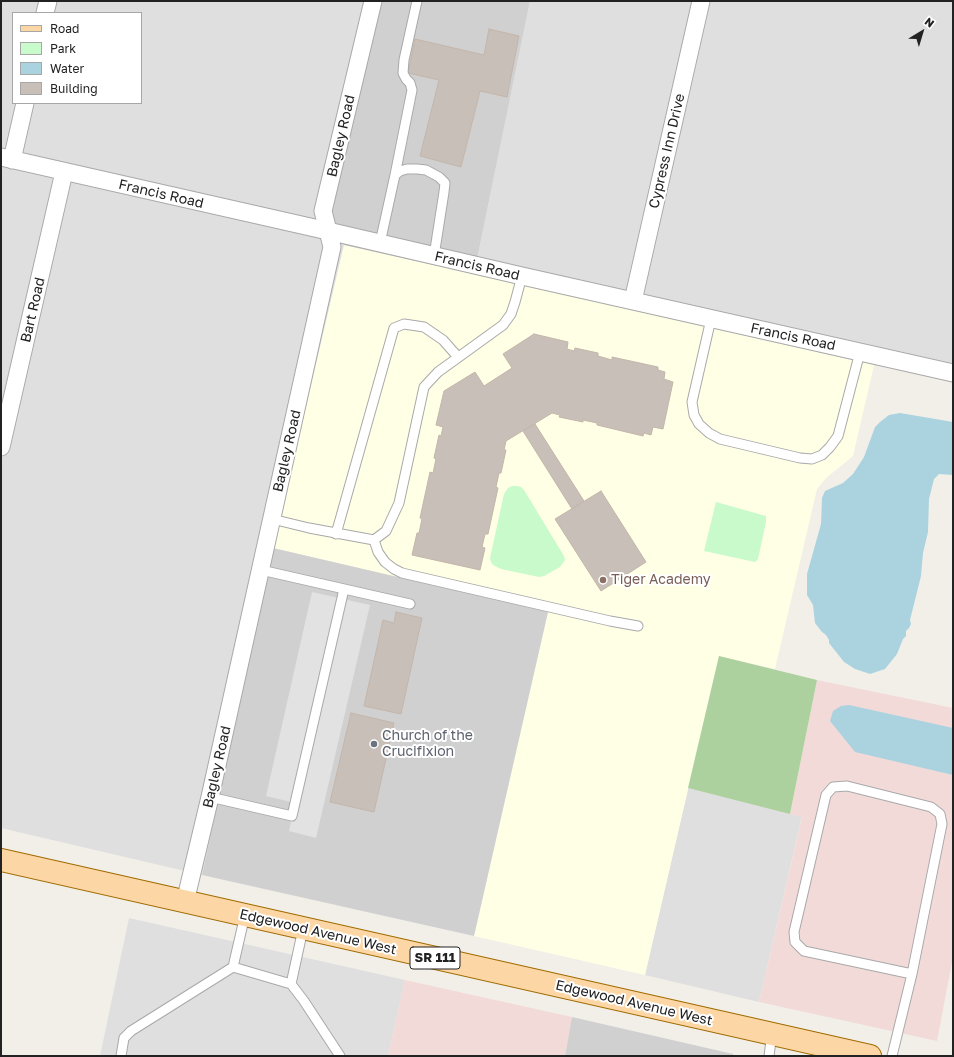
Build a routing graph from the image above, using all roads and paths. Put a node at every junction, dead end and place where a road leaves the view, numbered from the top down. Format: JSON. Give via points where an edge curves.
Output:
{"nodes":[{"id":1,"x":48,"y":1,"type":"edge"},
{"id":2,"x":372,"y":1,"type":"edge"},
{"id":3,"x":417,"y":1,"type":"edge"},
{"id":4,"x":701,"y":1,"type":"edge"},
{"id":5,"x":45,"y":12,"type":"edge"},
{"id":6,"x":25,"y":104,"type":"edge"},
{"id":7,"x":6,"y":159,"type":"edge"},
{"id":8,"x":64,"y":172,"type":"junction"},
{"id":9,"x":395,"y":175,"type":"junction"},
{"id":10,"x":328,"y":231,"type":"junction"},
{"id":11,"x":380,"y":243,"type":"junction"},
{"id":12,"x":434,"y":256,"type":"junction"},
{"id":13,"x":522,"y":276,"type":"junction"},
{"id":14,"x":633,"y":301,"type":"junction"},
{"id":15,"x":711,"y":319,"type":"junction"},
{"id":16,"x":860,"y":352,"type":"junction"},
{"id":17,"x":458,"y":357,"type":"junction"},
{"id":18,"x":953,"y":373,"type":"edge"},
{"id":19,"x":1,"y":447,"type":"edge"},
{"id":20,"x":272,"y":519,"type":"junction"},
{"id":21,"x":336,"y":534,"type":"junction"},
{"id":22,"x":374,"y":540,"type":"junction"},
{"id":23,"x":261,"y":570,"type":"junction"},
{"id":24,"x":344,"y":589,"type":"junction"},
{"id":25,"x":410,"y":604,"type":"dead end"},
{"id":26,"x":638,"y":626,"type":"dead end"},
{"id":27,"x":210,"y":797,"type":"junction"},
{"id":28,"x":1,"y":860,"type":"edge"},
{"id":29,"x":185,"y":902,"type":"junction"},
{"id":30,"x":245,"y":915,"type":"junction"},
{"id":31,"x":303,"y":928,"type":"junction"},
{"id":32,"x":233,"y":967,"type":"junction"},
{"id":33,"x":912,"y":974,"type":"junction"},
{"id":34,"x":291,"y":984,"type":"junction"},
{"id":35,"x":772,"y":1034,"type":"junction"},
{"id":36,"x":121,"y":1056,"type":"edge"},
{"id":37,"x":340,"y":1056,"type":"edge"},
{"id":38,"x":769,"y":1056,"type":"edge"},
{"id":39,"x":870,"y":1056,"type":"edge"},
{"id":40,"x":892,"y":1056,"type":"edge"}],
"edges":[{"from":1,"to":5,"type":"street"},
{"from":2,"to":10,"type":"street","name":"Bagley Road","via":[[323,211]]},
{"from":3,"to":9,"type":"lane","via":[[403,73],[412,90]]},
{"from":4,"to":14,"type":"street","name":"Cypress Inn Drive"},
{"from":6,"to":7,"type":"street"},
{"from":7,"to":8,"type":"street","name":"Francis Road"},
{"from":8,"to":10,"type":"street","name":"Francis Road"},
{"from":8,"to":19,"type":"street","name":"Bart Road"},
{"from":9,"to":11,"type":"lane"},
{"from":9,"to":12,"type":"lane","via":[[407,168],[417,168],[426,170],[445,183]]},
{"from":10,"to":11,"type":"street","name":"Francis Road"},
{"from":10,"to":20,"type":"street","name":"Bagley Road","via":[[332,247]]},
{"from":11,"to":12,"type":"street","name":"Francis Road"},
{"from":12,"to":13,"type":"street","name":"Francis Road"},
{"from":13,"to":14,"type":"street","name":"Francis Road"},
{"from":13,"to":17,"type":"lane","via":[[516,302],[503,325]]},
{"from":14,"to":15,"type":"street","name":"Francis Road"},
{"from":15,"to":16,"type":"street","name":"Francis Road"},
{"from":15,"to":16,"type":"lane","via":[[692,402],[694,415],[699,424],[720,439],[800,458],[822,455],[838,436]]},
{"from":16,"to":18,"type":"street","name":"Francis Road"},
{"from":17,"to":21,"type":"lane","via":[[443,340],[424,327],[404,324],[394,328]]},
{"from":17,"to":22,"type":"lane","via":[[424,387],[399,503],[386,531]]},
{"from":20,"to":21,"type":"lane"},
{"from":20,"to":23,"type":"street","name":"Bagley Road"},
{"from":21,"to":22,"type":"lane"},
{"from":22,"to":26,"type":"lane","via":[[385,562],[402,573]]},
{"from":23,"to":24,"type":"lane"},
{"from":23,"to":27,"type":"street","name":"Bagley Road"},
{"from":24,"to":25,"type":"lane"},
{"from":24,"to":27,"type":"lane","via":[[292,816]]},
{"from":27,"to":29,"type":"street","name":"Bagley Road"},
{"from":28,"to":29,"type":"main road","name":"Edgewood Avenue West","number":"SR 111"},
{"from":29,"to":30,"type":"main road","name":"Edgewood Avenue West","number":"SR 111"},
{"from":30,"to":31,"type":"main road","name":"Edgewood Avenue West","number":"SR 111"},
{"from":30,"to":32,"type":"lane"},
{"from":31,"to":34,"type":"lane"},
{"from":31,"to":35,"type":"main road","name":"Edgewood Avenue West","number":"SR 111"},
{"from":32,"to":34,"type":"lane"},
{"from":32,"to":36,"type":"lane","via":[[131,1031],[124,1038]]},
{"from":33,"to":33,"type":"lane","via":[[942,824],[940,814],[931,807],[908,801],[847,786],[833,787],[826,796],[794,932],[795,942],[804,951]]},
{"from":33,"to":40,"type":"lane"},
{"from":34,"to":37,"type":"lane"},
{"from":35,"to":38,"type":"lane"},
{"from":35,"to":39,"type":"main road","name":"Edgewood Avenue West","number":"SR 111"}]}
